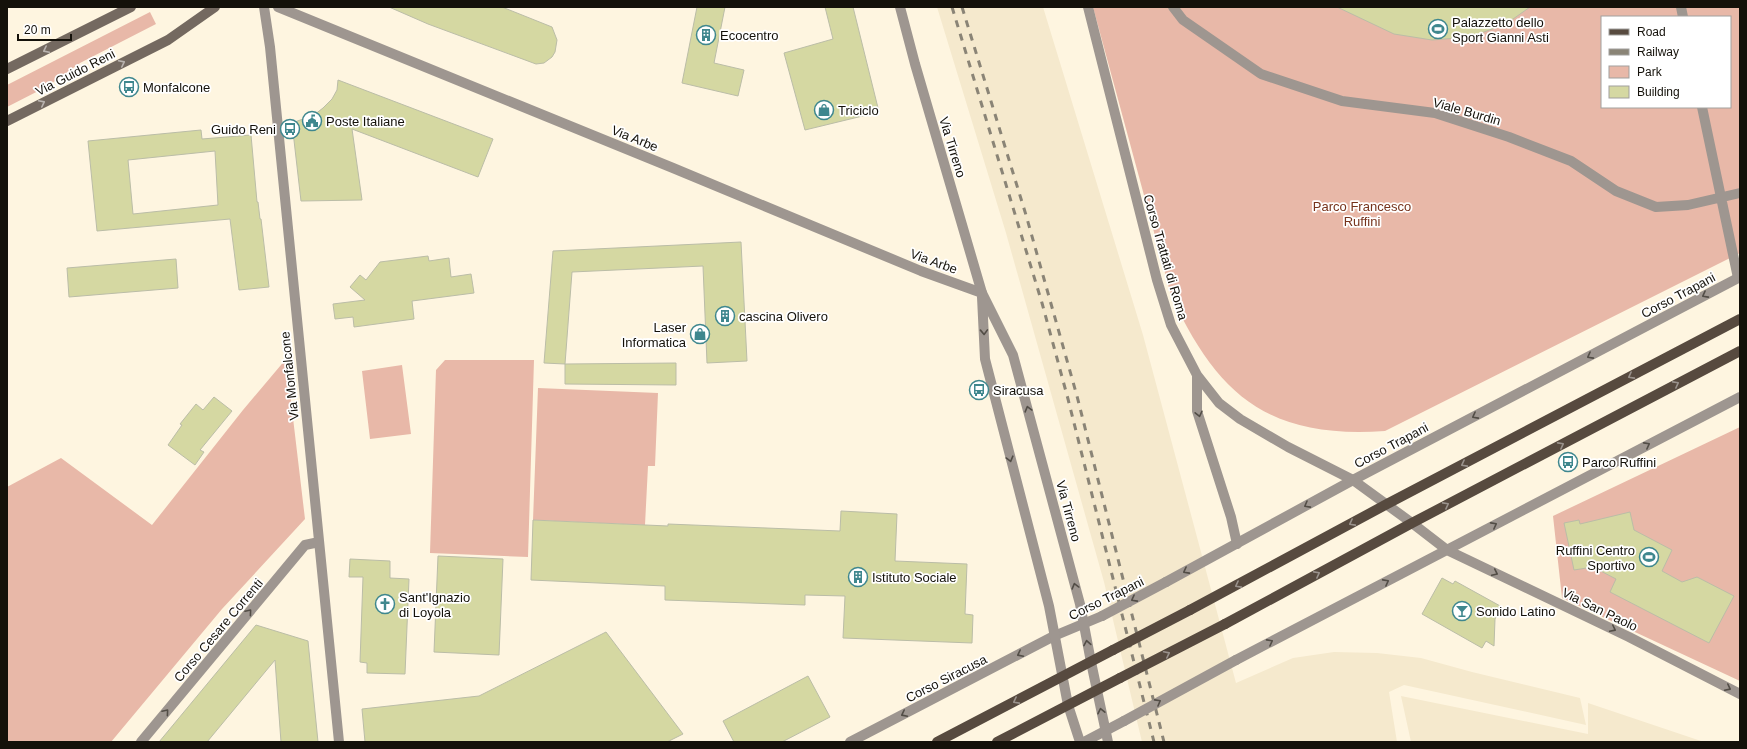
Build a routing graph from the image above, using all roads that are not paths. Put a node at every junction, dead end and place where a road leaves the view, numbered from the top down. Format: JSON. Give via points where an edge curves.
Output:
{"nodes":[{"id":1,"x":131,"y":7,"type":"edge"},
{"id":2,"x":215,"y":7,"type":"edge"},
{"id":3,"x":264,"y":7,"type":"edge"},
{"id":4,"x":278,"y":7,"type":"edge"},
{"id":5,"x":900,"y":7,"type":"edge"},
{"id":6,"x":1088,"y":7,"type":"edge"},
{"id":7,"x":1173,"y":7,"type":"edge"},
{"id":8,"x":7,"y":69,"type":"edge"},
{"id":9,"x":1702,"y":108,"type":"edge"},
{"id":10,"x":7,"y":121,"type":"edge"},
{"id":11,"x":1740,"y":193,"type":"edge"},
{"id":12,"x":1721,"y":197,"type":"junction"},
{"id":13,"x":1739,"y":278,"type":"edge"},
{"id":14,"x":982,"y":293,"type":"junction"},
{"id":15,"x":1740,"y":319,"type":"edge"},
{"id":16,"x":1740,"y":351,"type":"edge"},
{"id":17,"x":1197,"y":375,"type":"junction"},
{"id":18,"x":1740,"y":397,"type":"edge"},
{"id":19,"x":1353,"y":480,"type":"junction"},
{"id":20,"x":1386,"y":504,"type":"junction"},
{"id":21,"x":1412,"y":523,"type":"junction"},
{"id":22,"x":319,"y":542,"type":"junction"},
{"id":23,"x":1237,"y":544,"type":"junction"},
{"id":24,"x":1448,"y":550,"type":"junction"},
{"id":25,"x":1084,"y":624,"type":"junction"},
{"id":26,"x":1054,"y":636,"type":"junction"},
{"id":27,"x":1091,"y":662,"type":"junction"},
{"id":28,"x":1063,"y":677,"type":"junction"},
{"id":29,"x":1096,"y":690,"type":"junction"},
{"id":30,"x":1740,"y":694,"type":"edge"},
{"id":31,"x":1068,"y":705,"type":"junction"},
{"id":32,"x":1105,"y":731,"type":"junction"},
{"id":33,"x":141,"y":742,"type":"edge"},
{"id":34,"x":339,"y":742,"type":"edge"},
{"id":35,"x":850,"y":742,"type":"edge"},
{"id":36,"x":936,"y":742,"type":"edge"},
{"id":37,"x":997,"y":742,"type":"edge"},
{"id":38,"x":1080,"y":742,"type":"edge"},
{"id":39,"x":1084,"y":742,"type":"edge"},
{"id":40,"x":1108,"y":742,"type":"edge"}],
"edges":[{"from":1,"to":8,"type":"main road","one_way":true},
{"from":10,"to":2,"type":"main road","name":"Via Guido Reni","one_way":true,"via":[[168,40]]},
{"from":3,"to":22,"type":"street","name":"Via Monfalcone"},
{"from":4,"to":14,"type":"street","name":"Via Arbe","via":[[921,271]]},
{"from":5,"to":14,"type":"street","name":"Via Tirreno","via":[[914,64]]},
{"from":6,"to":17,"type":"street","name":"Corso Trattati di Roma","via":[[1157,280],[1171,326]]},
{"from":7,"to":12,"type":"street","name":"Viale Burdin","via":[[1183,20],[1261,74],[1342,101],[1435,114],[1509,137],[1571,161],[1616,192],[1656,207],[1688,205]]},
{"from":9,"to":12,"type":"street"},
{"from":11,"to":12,"type":"street","name":"Viale Burdin"},
{"from":12,"to":13,"type":"street"},
{"from":13,"to":19,"type":"street","name":"Corso Trapani","one_way":true},
{"from":25,"to":14,"type":"street","name":"Via Tirreno","one_way":true,"via":[[1013,355]]},
{"from":14,"to":26,"type":"street","name":"Via Tirreno","one_way":true,"via":[[984,359],[1047,599]]},
{"from":15,"to":20,"type":"main road","one_way":true},
{"from":21,"to":16,"type":"main road","one_way":true},
{"from":17,"to":19,"type":"street","name":"Corso Trattati di Roma","via":[[1220,403],[1240,419]]},
{"from":17,"to":23,"type":"street","one_way":true,"via":[[1197,411],[1231,517]]},
{"from":24,"to":18,"type":"street","one_way":true},
{"from":19,"to":20,"type":"street","name":"Corso Trattati di Roma"},
{"from":19,"to":23,"type":"street","name":"Corso Trapani","one_way":true},
{"from":20,"to":21,"type":"street","name":"Corso Trattati di Roma"},
{"from":20,"to":27,"type":"main road","one_way":true,"bridge":true},
{"from":21,"to":24,"type":"street","name":"Corso Trattati di Roma"},
{"from":29,"to":21,"type":"main road","one_way":true,"bridge":true},
{"from":33,"to":22,"type":"street","name":"Corso Cesare Correnti","one_way":true,"via":[[305,545]]},
{"from":22,"to":34,"type":"street","name":"Via Monfalcone"},
{"from":23,"to":25,"type":"street","name":"Corso Trapani","one_way":true,"bridge":true},
{"from":24,"to":30,"type":"street","name":"Via San Paolo","one_way":true,"via":[[1615,630]]},
{"from":32,"to":24,"type":"street","one_way":true,"bridge":true},
{"from":25,"to":26,"type":"street","name":"Corso Trapani"},
{"from":27,"to":25,"type":"street","name":"Via Tirreno","one_way":true},
{"from":26,"to":28,"type":"street","name":"Via Tirreno"},
{"from":26,"to":35,"type":"street","name":"Corso Siracusa","one_way":true},
{"from":27,"to":28,"type":"main road"},
{"from":27,"to":29,"type":"street","name":"Via Tirreno"},
{"from":28,"to":31,"type":"street","name":"Via Tirreno"},
{"from":28,"to":36,"type":"main road","one_way":true},
{"from":29,"to":31,"type":"main road"},
{"from":32,"to":29,"type":"street","name":"Via Tirreno","one_way":true},
{"from":31,"to":37,"type":"main road"},
{"from":31,"to":38,"type":"street","name":"Via Tirreno"},
{"from":32,"to":39,"type":"street"},
{"from":32,"to":40,"type":"street","name":"Via Tirreno"}]}
